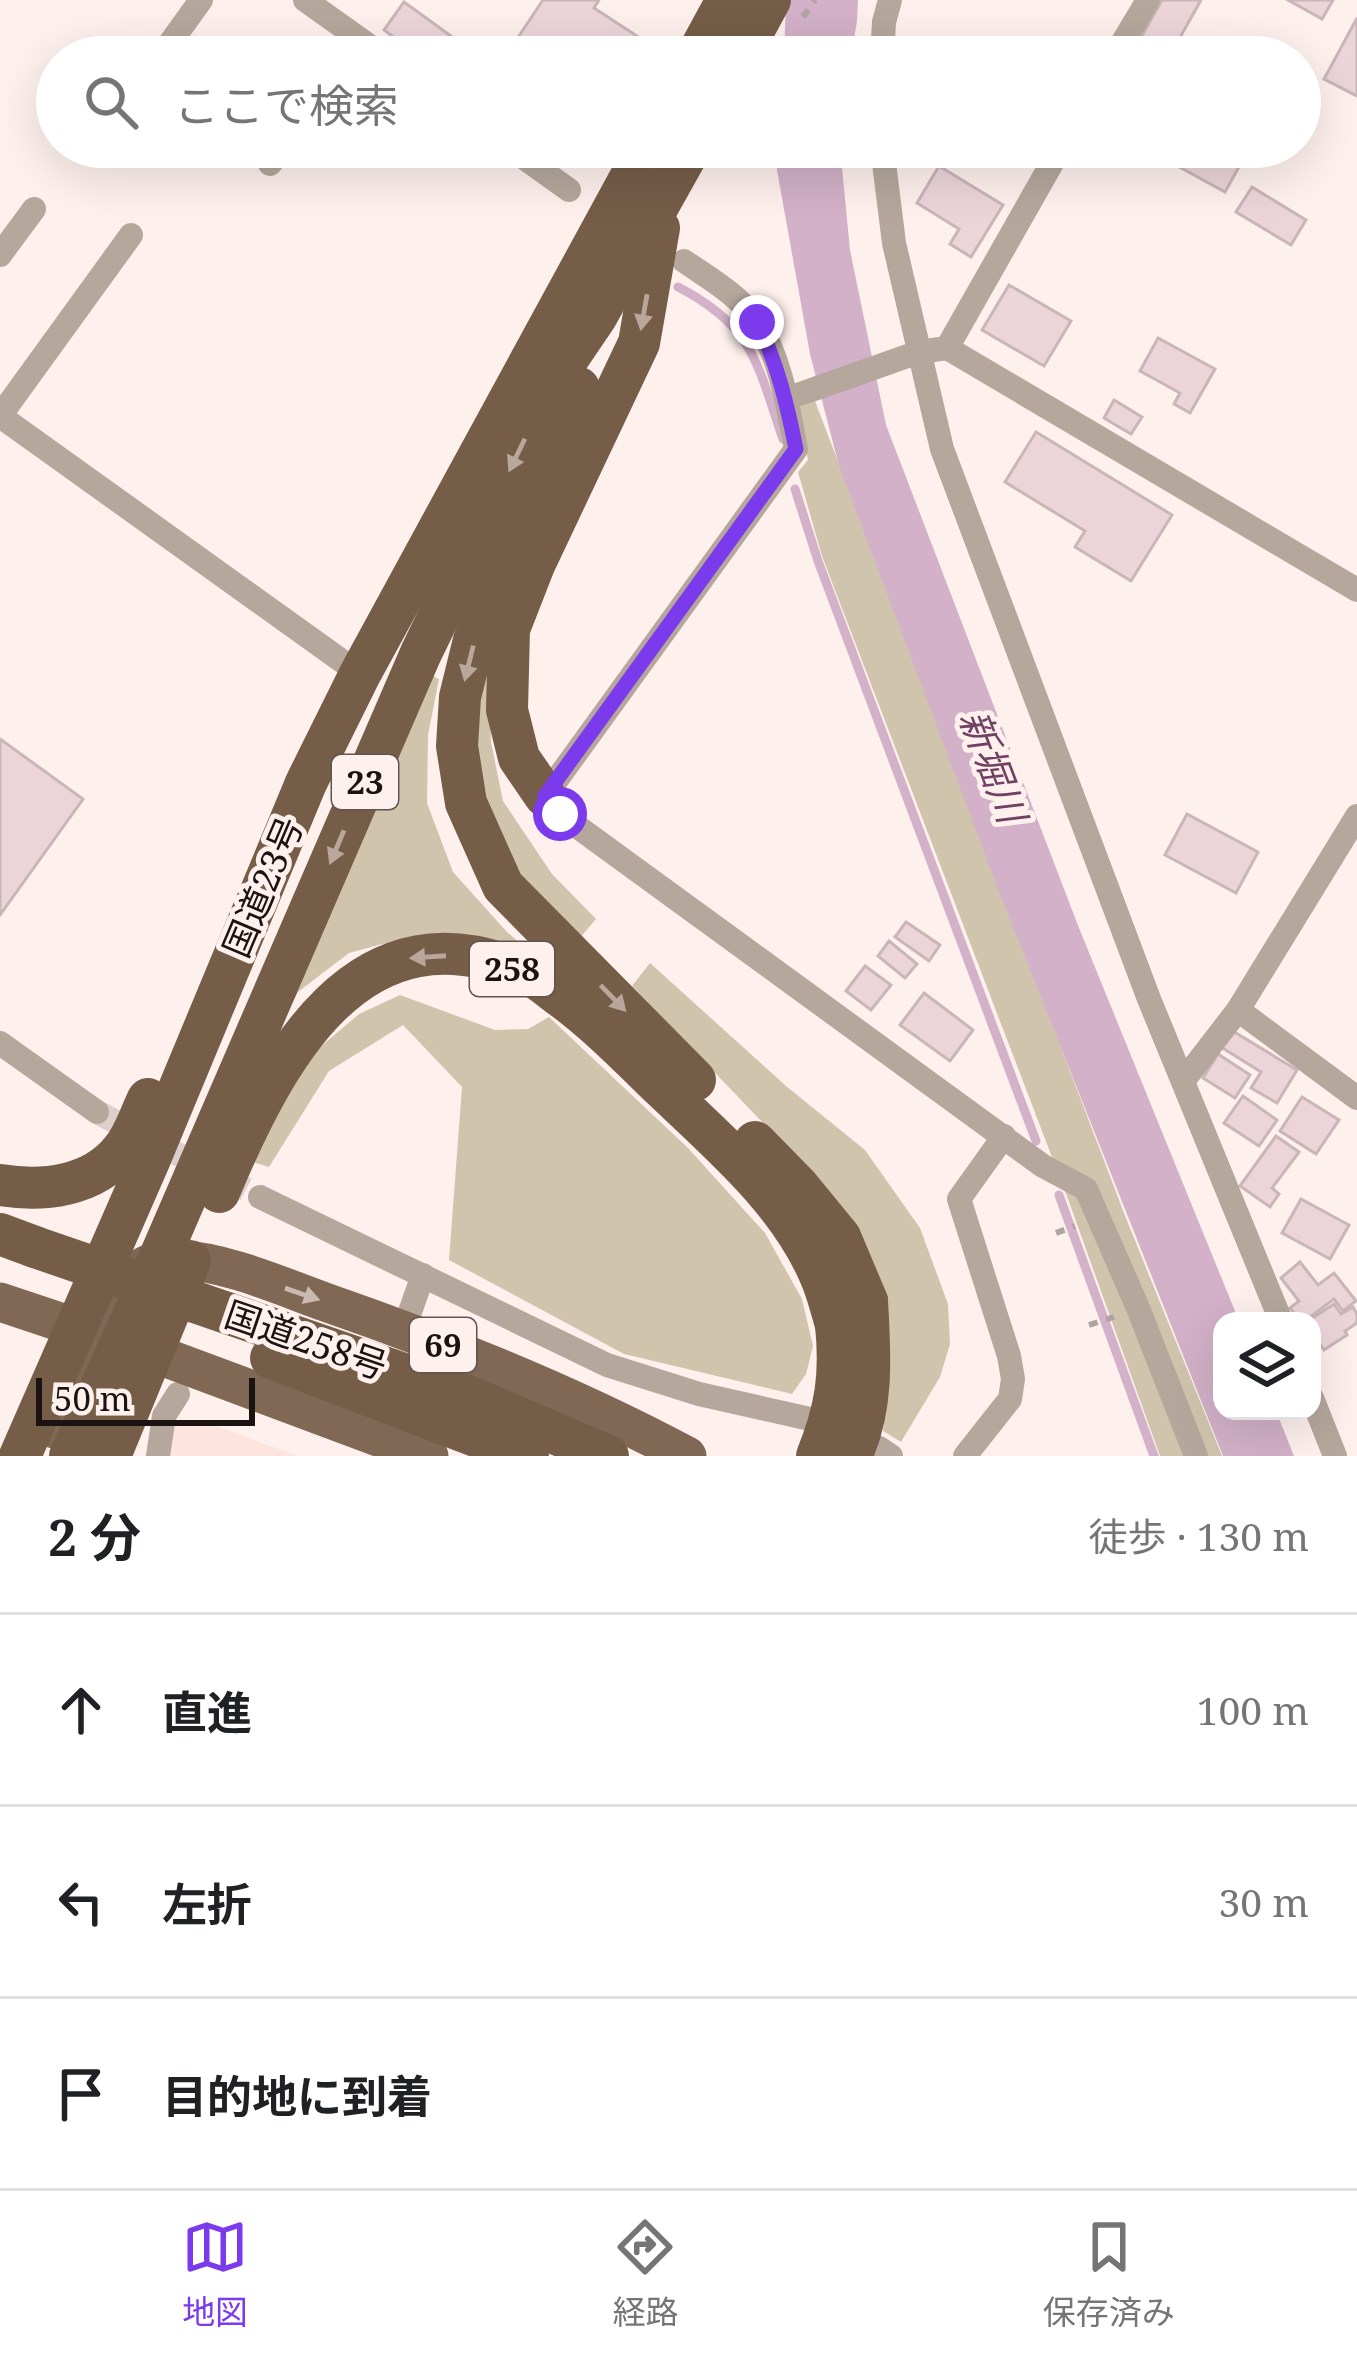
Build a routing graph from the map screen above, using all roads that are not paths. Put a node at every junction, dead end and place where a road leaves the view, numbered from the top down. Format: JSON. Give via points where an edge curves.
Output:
{"nodes":[{"id":1,"x":201,"y":0,"type":"edge"},
{"id":2,"x":305,"y":0,"type":"edge"},
{"id":3,"x":890,"y":0,"type":"edge"},
{"id":4,"x":1148,"y":0,"type":"edge"},
{"id":5,"x":754,"y":3,"type":"edge"},
{"id":6,"x":175,"y":36,"type":"edge"},
{"id":7,"x":343,"y":36,"type":"edge"},
{"id":8,"x":719,"y":36,"type":"edge"},
{"id":9,"x":745,"y":36,"type":"edge"},
{"id":10,"x":883,"y":36,"type":"edge"},
{"id":11,"x":1127,"y":36,"type":"edge"},
{"id":12,"x":538,"y":168,"type":"edge"},
{"id":13,"x":636,"y":168,"type":"edge"},
{"id":14,"x":680,"y":168,"type":"edge"},
{"id":15,"x":885,"y":168,"type":"edge"},
{"id":16,"x":1049,"y":168,"type":"edge"},
{"id":17,"x":568,"y":190,"type":"dead end"},
{"id":18,"x":664,"y":197,"type":"junction"},
{"id":19,"x":34,"y":209,"type":"dead end"},
{"id":20,"x":131,"y":235,"type":"dead end"},
{"id":21,"x":0,"y":255,"type":"edge"},
{"id":22,"x":684,"y":261,"type":"dead end"},
{"id":23,"x":596,"y":317,"type":"junction"},
{"id":24,"x":947,"y":348,"type":"junction"},
{"id":25,"x":909,"y":356,"type":"junction"},
{"id":26,"x":795,"y":396,"type":"junction"},
{"id":27,"x":0,"y":416,"type":"edge"},
{"id":28,"x":1357,"y":590,"type":"edge"},
{"id":29,"x":360,"y":674,"type":"junction"},
{"id":30,"x":306,"y":783,"type":"junction"},
{"id":31,"x":545,"y":796,"type":"junction"},
{"id":32,"x":1357,"y":816,"type":"edge"},
{"id":33,"x":1238,"y":1010,"type":"junction"},
{"id":34,"x":0,"y":1043,"type":"edge"},
{"id":35,"x":1184,"y":1080,"type":"junction"},
{"id":36,"x":1357,"y":1098,"type":"edge"},
{"id":37,"x":97,"y":1112,"type":"tunnel mouth"},
{"id":38,"x":1004,"y":1136,"type":"junction"},
{"id":39,"x":149,"y":1161,"type":"junction"},
{"id":40,"x":0,"y":1185,"type":"edge"},
{"id":41,"x":260,"y":1197,"type":"tunnel mouth"},
{"id":42,"x":11,"y":1263,"type":"edge"},
{"id":43,"x":176,"y":1269,"type":"junction"},
{"id":44,"x":423,"y":1275,"type":"junction"},
{"id":45,"x":1277,"y":1312,"type":"edge"},
{"id":46,"x":852,"y":1313,"type":"junction"},
{"id":47,"x":404,"y":1329,"type":"junction"},
{"id":48,"x":112,"y":1339,"type":"junction"},
{"id":49,"x":178,"y":1394,"type":"dead end"},
{"id":50,"x":1321,"y":1420,"type":"edge"},
{"id":51,"x":20,"y":1456,"type":"edge"},
{"id":52,"x":42,"y":1456,"type":"edge"},
{"id":53,"x":70,"y":1456,"type":"edge"},
{"id":54,"x":110,"y":1456,"type":"edge"},
{"id":55,"x":158,"y":1456,"type":"edge"},
{"id":56,"x":429,"y":1456,"type":"edge"},
{"id":57,"x":528,"y":1456,"type":"edge"},
{"id":58,"x":543,"y":1456,"type":"edge"},
{"id":59,"x":608,"y":1456,"type":"edge"},
{"id":60,"x":687,"y":1456,"type":"edge"},
{"id":61,"x":817,"y":1456,"type":"edge"},
{"id":62,"x":851,"y":1456,"type":"edge"},
{"id":63,"x":891,"y":1456,"type":"edge"},
{"id":64,"x":965,"y":1456,"type":"edge"},
{"id":65,"x":1196,"y":1456,"type":"edge"},
{"id":66,"x":1336,"y":1456,"type":"edge"}],
"edges":[{"from":1,"to":6,"type":"street"},
{"from":2,"to":7,"type":"street"},
{"from":3,"to":10,"type":"street"},
{"from":4,"to":11,"type":"street"},
{"from":5,"to":8,"type":"highway"},
{"from":5,"to":9,"type":"highway"},
{"from":12,"to":17,"type":"street"},
{"from":13,"to":29,"type":"highway","name":"国道23号","number":"23"},
{"from":14,"to":18,"type":"highway","name":"国道23号","number":"23"},
{"from":15,"to":25,"type":"street"},
{"from":16,"to":24,"type":"street"},
{"from":18,"to":23,"type":"highway","name":"国道23号","number":"23"},
{"from":18,"to":31,"type":"highway","one_way":true,"via":[[639,343],[508,629],[507,710],[520,758]]},
{"from":19,"to":21,"type":"street"},
{"from":20,"to":27,"type":"street"},
{"from":22,"to":26,"type":"street","via":[[757,322]]},
{"from":23,"to":43,"type":"highway","name":"国道23号","number":"23","one_way":true,"via":[[556,376],[421,653]]},
{"from":23,"to":46,"type":"highway","number":"258","one_way":true,"via":[[578,390],[474,640],[457,746],[466,802],[503,886],[840,1238]]},
{"from":24,"to":25,"type":"street"},
{"from":24,"to":28,"type":"street"},
{"from":25,"to":26,"type":"street"},
{"from":25,"to":35,"type":"street"},
{"from":26,"to":31,"type":"street","via":[[796,449]]},
{"from":27,"to":29,"type":"street"},
{"from":29,"to":30,"type":"highway","name":"国道23号","number":"23"},
{"from":30,"to":39,"type":"highway","name":"国道23号","number":"23"},
{"from":30,"to":40,"type":"highway","via":[[124,1149],[57,1187]]},
{"from":31,"to":38,"type":"street"},
{"from":32,"to":33,"type":"street"},
{"from":33,"to":35,"type":"street"},
{"from":33,"to":36,"type":"street"},
{"from":34,"to":37,"type":"street"},
{"from":35,"to":45,"type":"street"},
{"from":38,"to":64,"type":"street","via":[[959,1199],[1013,1379],[1010,1399]]},
{"from":38,"to":65,"type":"street","via":[[1086,1190]]},
{"from":39,"to":43,"type":"main road","via":[[142,1218],[150,1246]]},
{"from":39,"to":48,"type":"highway","name":"国道23号","number":"23"},
{"from":41,"to":44,"type":"street"},
{"from":42,"to":48,"type":"main road"},
{"from":42,"to":57,"type":"highway","name":"国道258号","bridge":true},
{"from":42,"to":59,"type":"highway","name":"国道258号","bridge":true,"via":[[465,1395]]},
{"from":46,"to":43,"type":"highway","number":"258","one_way":true,"via":[[742,1166],[590,1018],[532,976],[481,958],[428,954],[355,981],[311,1024],[266,1091]]},
{"from":43,"to":47,"type":"main road","number":"69","one_way":true,"via":[[252,1276]]},
{"from":43,"to":48,"type":"highway","number":"258"},
{"from":43,"to":48,"type":"main road","via":[[140,1267],[119,1283]]},
{"from":43,"to":58,"type":"main road","number":"69","via":[[239,1321],[476,1411]]},
{"from":44,"to":47,"type":"street"},
{"from":44,"to":63,"type":"street","via":[[607,1365],[810,1419]]},
{"from":46,"to":61,"type":"highway","number":"258","bridge":true},
{"from":46,"to":62,"type":"highway","number":"258","bridge":true,"via":[[871,1361]]},
{"from":47,"to":60,"type":"main road","number":"69"},
{"from":48,"to":51,"type":"highway","name":"国道23号","number":"23"},
{"from":48,"to":52,"type":"main road"},
{"from":48,"to":53,"type":"highway","name":"国道23号","number":"23"},
{"from":48,"to":54,"type":"highway","number":"258"},
{"from":48,"to":56,"type":"main road"},
{"from":49,"to":55,"type":"street","via":[[164,1416]]},
{"from":50,"to":66,"type":"street"}]}
